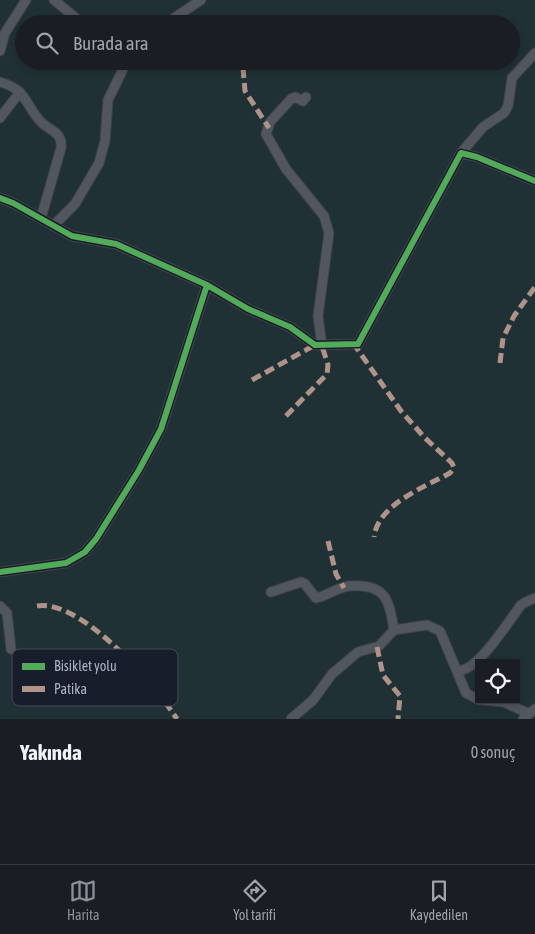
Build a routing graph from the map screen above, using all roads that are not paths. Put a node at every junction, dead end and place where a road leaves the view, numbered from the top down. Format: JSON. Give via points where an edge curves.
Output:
{"nodes":[{"id":1,"x":26,"y":0,"type":"edge"},
{"id":2,"x":54,"y":0,"type":"edge"},
{"id":3,"x":200,"y":0,"type":"edge"},
{"id":4,"x":16,"y":15,"type":"edge"},
{"id":5,"x":72,"y":15,"type":"edge"},
{"id":6,"x":178,"y":15,"type":"edge"},
{"id":7,"x":15,"y":17,"type":"edge"},
{"id":8,"x":0,"y":51,"type":"edge"},
{"id":9,"x":535,"y":53,"type":"edge"},
{"id":10,"x":520,"y":69,"type":"edge"},
{"id":11,"x":123,"y":70,"type":"edge"},
{"id":12,"x":519,"y":70,"type":"edge"},
{"id":13,"x":0,"y":82,"type":"edge"},
{"id":14,"x":20,"y":92,"type":"junction"},
{"id":15,"x":306,"y":97,"type":"dead end"},
{"id":16,"x":0,"y":118,"type":"edge"},
{"id":17,"x":461,"y":153,"type":"junction"},
{"id":18,"x":535,"y":181,"type":"edge"},
{"id":19,"x":0,"y":198,"type":"edge"},
{"id":20,"x":40,"y":218,"type":"junction"},
{"id":21,"x":53,"y":226,"type":"junction"},
{"id":22,"x":207,"y":285,"type":"junction"},
{"id":23,"x":322,"y":346,"type":"junction"},
{"id":24,"x":0,"y":572,"type":"edge"},
{"id":25,"x":272,"y":592,"type":"dead end"},
{"id":26,"x":535,"y":598,"type":"edge"},
{"id":27,"x":0,"y":606,"type":"edge"},
{"id":28,"x":394,"y":630,"type":"junction"},
{"id":29,"x":10,"y":649,"type":"dead end"},
{"id":30,"x":457,"y":670,"type":"junction"},
{"id":31,"x":475,"y":698,"type":"edge"},
{"id":32,"x":507,"y":704,"type":"edge"},
{"id":33,"x":529,"y":714,"type":"edge"},
{"id":34,"x":291,"y":719,"type":"edge"}],
"edges":[{"from":1,"to":4,"type":"street"},
{"from":2,"to":5,"type":"street"},
{"from":3,"to":6,"type":"street"},
{"from":7,"to":8,"type":"street","via":[[5,33]]},
{"from":9,"to":10,"type":"street"},
{"from":11,"to":21,"type":"street","via":[[108,100],[105,141],[99,163],[75,204]]},
{"from":12,"to":17,"type":"street","via":[[512,78],[504,113],[483,127]]},
{"from":13,"to":14,"type":"street"},
{"from":14,"to":16,"type":"street"},
{"from":14,"to":20,"type":"street","via":[[40,121],[55,132],[62,143]]},
{"from":15,"to":23,"type":"street","via":[[303,101],[291,98],[270,122],[266,134],[286,169],[302,186],[328,225],[318,316]]},
{"from":17,"to":18,"type":"street"},
{"from":17,"to":23,"type":"street","via":[[358,344]]},
{"from":19,"to":20,"type":"street"},
{"from":20,"to":21,"type":"street"},
{"from":21,"to":22,"type":"street","via":[[76,238],[122,247]]},
{"from":22,"to":23,"type":"street"},
{"from":22,"to":24,"type":"street","via":[[161,428],[96,540],[85,552],[66,562]]},
{"from":25,"to":28,"type":"street","via":[[298,582],[305,584],[316,598],[348,586],[377,588],[386,596]]},
{"from":26,"to":30,"type":"street","via":[[523,603],[498,638],[468,669]]},
{"from":27,"to":29,"type":"street","via":[[7,613]]},
{"from":28,"to":30,"type":"street","via":[[420,625],[434,627],[444,637]]},
{"from":28,"to":34,"type":"street","via":[[379,646],[358,652],[332,674],[313,700]]},
{"from":30,"to":31,"type":"street","via":[[466,693]]},
{"from":32,"to":33,"type":"street"}]}
